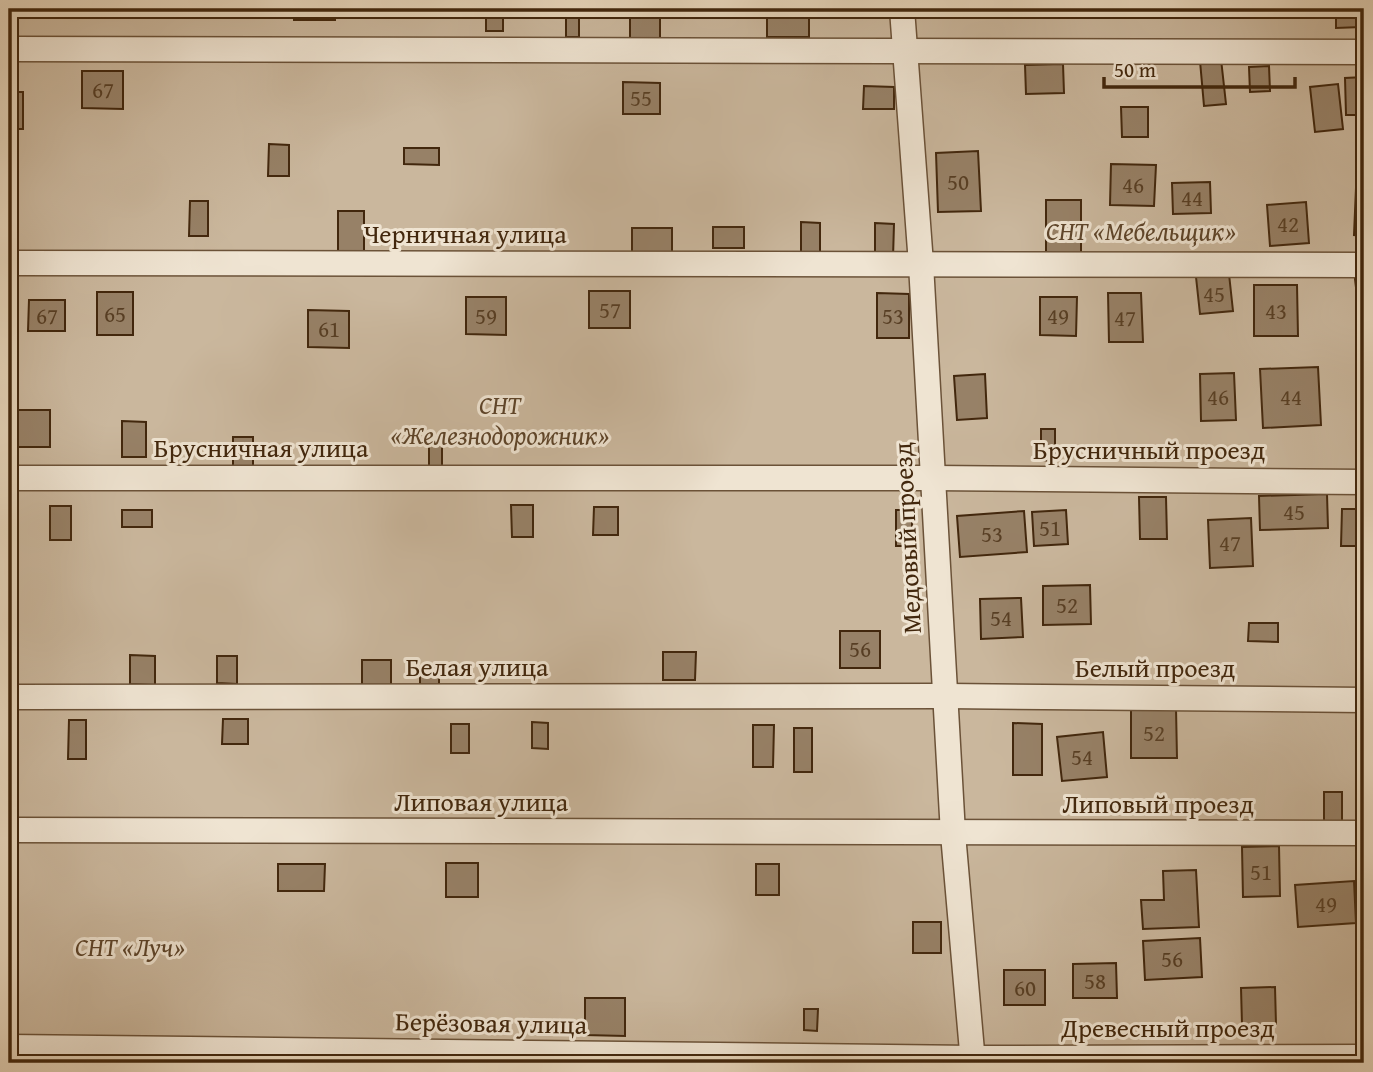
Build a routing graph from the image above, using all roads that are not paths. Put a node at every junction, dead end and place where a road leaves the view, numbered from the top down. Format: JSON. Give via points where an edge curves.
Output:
{"nodes":[{"id":1,"x":902,"y":9,"type":"edge"},
{"id":2,"x":9,"y":49,"type":"edge"},
{"id":3,"x":906,"y":51,"type":"junction"},
{"id":4,"x":1364,"y":52,"type":"edge"},
{"id":5,"x":9,"y":263,"type":"edge"},
{"id":6,"x":921,"y":264,"type":"junction"},
{"id":7,"x":1364,"y":265,"type":"edge"},
{"id":8,"x":9,"y":478,"type":"edge"},
{"id":9,"x":933,"y":478,"type":"junction"},
{"id":10,"x":1364,"y":482,"type":"edge"},
{"id":11,"x":946,"y":696,"type":"junction"},
{"id":12,"x":9,"y":697,"type":"edge"},
{"id":13,"x":1364,"y":700,"type":"edge"},
{"id":14,"x":9,"y":830,"type":"edge"},
{"id":15,"x":1364,"y":833,"type":"edge"},
{"id":16,"x":953,"y":834,"type":"junction"},
{"id":17,"x":9,"y":1047,"type":"edge"},
{"id":18,"x":1364,"y":1057,"type":"edge"},
{"id":19,"x":973,"y":1060,"type":"edge"}],
"edges":[{"from":1,"to":3,"type":"street","name":"Медовый проезд"},
{"from":2,"to":3,"type":"street"},
{"from":3,"to":4,"type":"street"},
{"from":3,"to":6,"type":"street","name":"Медовый проезд"},
{"from":5,"to":6,"type":"street","name":"Черничная улица"},
{"from":6,"to":7,"type":"street","name":"Черничная улица"},
{"from":6,"to":9,"type":"street","name":"Медовый проезд"},
{"from":8,"to":9,"type":"street","name":"Брусничная улица"},
{"from":9,"to":10,"type":"street","name":"Брусничный проезд"},
{"from":9,"to":11,"type":"street","name":"Медовый проезд"},
{"from":11,"to":12,"type":"street","name":"Белая улица"},
{"from":11,"to":13,"type":"street","name":"Белый проезд"},
{"from":11,"to":16,"type":"street","name":"Медовый проезд"},
{"from":14,"to":16,"type":"street","name":"Липовая улица"},
{"from":15,"to":16,"type":"street","name":"Липовый проезд"},
{"from":16,"to":19,"type":"street","name":"Медовый проезд"},
{"from":17,"to":19,"type":"street","name":"Берёзовая улица"},
{"from":18,"to":19,"type":"street","name":"Древесный проезд"}]}
